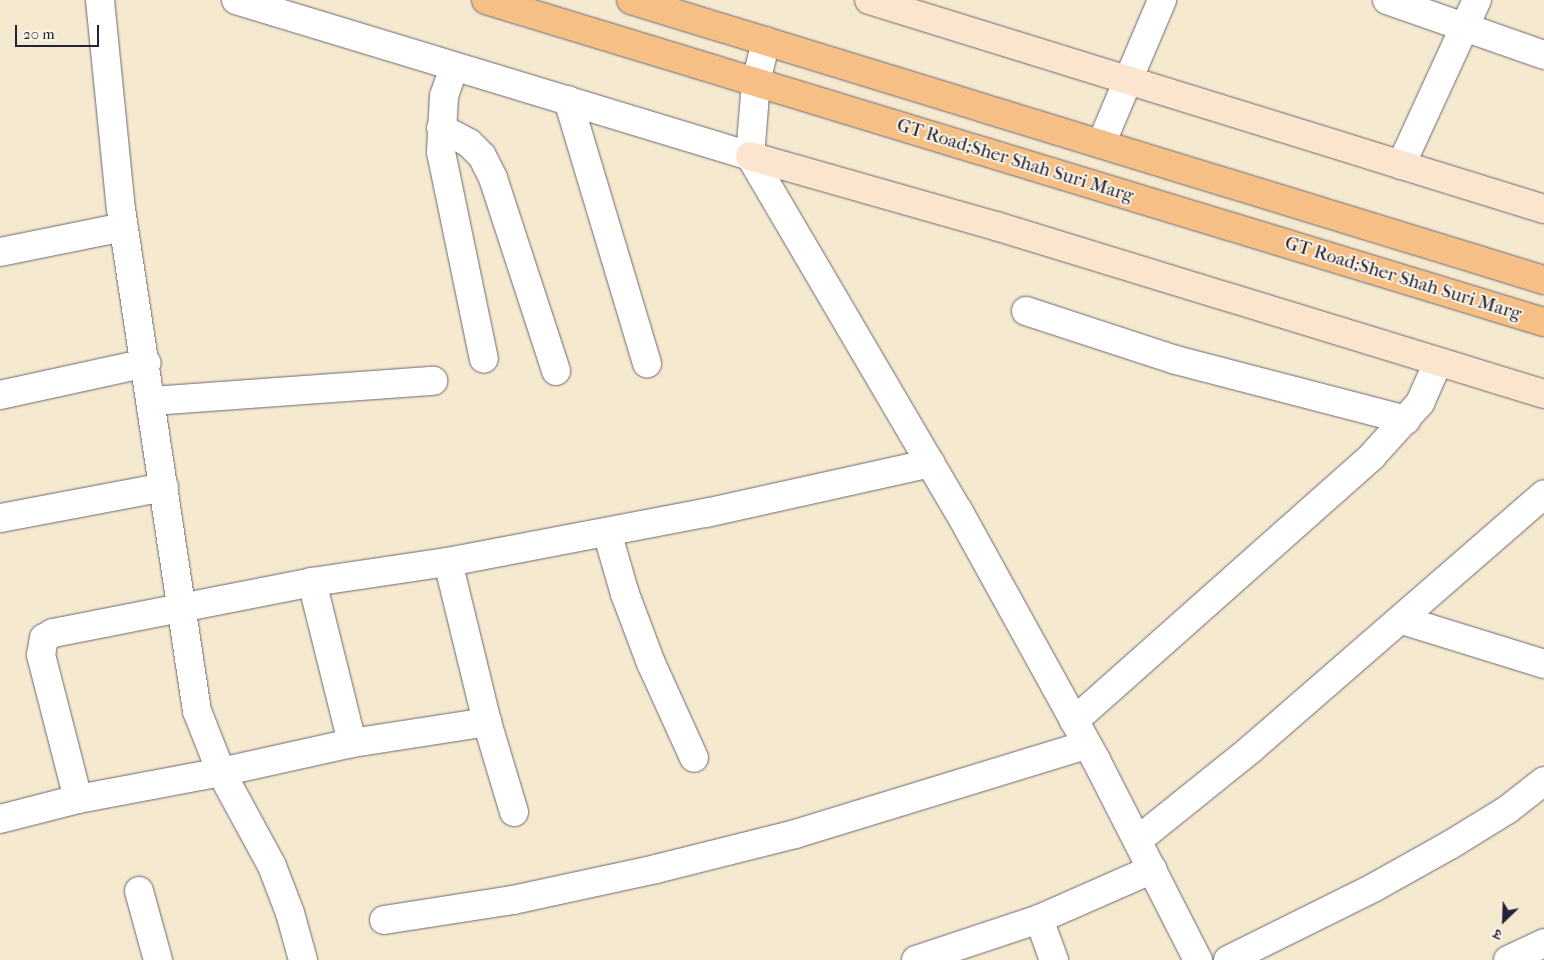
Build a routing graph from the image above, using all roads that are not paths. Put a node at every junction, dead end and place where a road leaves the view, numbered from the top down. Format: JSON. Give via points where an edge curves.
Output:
{"nodes":[{"id":1,"x":100,"y":0,"type":"edge"},
{"id":2,"x":236,"y":0,"type":"edge"},
{"id":3,"x":486,"y":0,"type":"edge"},
{"id":4,"x":631,"y":0,"type":"edge"},
{"id":5,"x":869,"y":0,"type":"edge"},
{"id":6,"x":1162,"y":0,"type":"edge"},
{"id":7,"x":1386,"y":0,"type":"edge"},
{"id":8,"x":1477,"y":0,"type":"edge"},
{"id":9,"x":1463,"y":29,"type":"junction"},
{"id":10,"x":766,"y":41,"type":"junction"},
{"id":11,"x":1544,"y":55,"type":"edge"},
{"id":12,"x":454,"y":67,"type":"junction"},
{"id":13,"x":1129,"y":80,"type":"junction"},
{"id":14,"x":756,"y":82,"type":"junction"},
{"id":15,"x":568,"y":100,"type":"junction"},
{"id":16,"x":441,"y":128,"type":"junction"},
{"id":17,"x":1102,"y":144,"type":"junction"},
{"id":18,"x":750,"y":156,"type":"junction"},
{"id":19,"x":1401,"y":164,"type":"junction"},
{"id":20,"x":1544,"y":209,"type":"edge"},
{"id":21,"x":124,"y":227,"type":"junction"},
{"id":22,"x":0,"y":252,"type":"edge"},
{"id":23,"x":1544,"y":280,"type":"edge"},
{"id":24,"x":1026,"y":311,"type":"dead end"},
{"id":25,"x":1544,"y":322,"type":"edge"},
{"id":26,"x":484,"y":358,"type":"dead end"},
{"id":27,"x":1438,"y":362,"type":"junction"},
{"id":28,"x":146,"y":363,"type":"junction"},
{"id":29,"x":646,"y":363,"type":"dead end"},
{"id":30,"x":556,"y":371,"type":"dead end"},
{"id":31,"x":433,"y":381,"type":"dead end"},
{"id":32,"x":1544,"y":394,"type":"edge"},
{"id":33,"x":0,"y":395,"type":"edge"},
{"id":34,"x":152,"y":401,"type":"junction"},
{"id":35,"x":1406,"y":420,"type":"junction"},
{"id":36,"x":931,"y":463,"type":"junction"},
{"id":37,"x":164,"y":487,"type":"junction"},
{"id":38,"x":1544,"y":494,"type":"edge"},
{"id":39,"x":0,"y":518,"type":"edge"},
{"id":40,"x":607,"y":532,"type":"junction"},
{"id":41,"x":448,"y":562,"type":"junction"},
{"id":42,"x":312,"y":582,"type":"junction"},
{"id":43,"x":180,"y":610,"type":"junction"},
{"id":44,"x":1402,"y":620,"type":"junction"},
{"id":45,"x":1544,"y":664,"type":"edge"},
{"id":46,"x":1074,"y":721,"type":"junction"},
{"id":47,"x":487,"y":722,"type":"junction"},
{"id":48,"x":352,"y":743,"type":"junction"},
{"id":49,"x":1087,"y":745,"type":"junction"},
{"id":50,"x":694,"y":758,"type":"dead end"},
{"id":51,"x":221,"y":772,"type":"junction"},
{"id":52,"x":1544,"y":781,"type":"edge"},
{"id":53,"x":78,"y":799,"type":"junction"},
{"id":54,"x":514,"y":812,"type":"dead end"},
{"id":55,"x":0,"y":819,"type":"edge"},
{"id":56,"x":1138,"y":840,"type":"junction"},
{"id":57,"x":1153,"y":869,"type":"junction"},
{"id":58,"x":140,"y":892,"type":"dead end"},
{"id":59,"x":1039,"y":919,"type":"junction"},
{"id":60,"x":384,"y":920,"type":"dead end"},
{"id":61,"x":1544,"y":943,"type":"edge"},
{"id":62,"x":158,"y":960,"type":"edge"},
{"id":63,"x":303,"y":960,"type":"edge"},
{"id":64,"x":916,"y":960,"type":"edge"},
{"id":65,"x":1054,"y":960,"type":"edge"},
{"id":66,"x":1198,"y":960,"type":"edge"},
{"id":67,"x":1228,"y":960,"type":"edge"},
{"id":68,"x":1508,"y":960,"type":"edge"}],
"edges":[{"from":1,"to":21,"type":"street"},
{"from":2,"to":12,"type":"street"},
{"from":3,"to":14,"type":"main road","name":"GT Road;Sher Shah Suri Marg"},
{"from":4,"to":10,"type":"main road"},
{"from":5,"to":13,"type":"main road"},
{"from":6,"to":13,"type":"street"},
{"from":7,"to":9,"type":"street"},
{"from":8,"to":9,"type":"street"},
{"from":9,"to":11,"type":"street"},
{"from":9,"to":19,"type":"street"},
{"from":10,"to":14,"type":"street"},
{"from":10,"to":17,"type":"main road"},
{"from":12,"to":15,"type":"street"},
{"from":12,"to":16,"type":"street","via":[[444,96]]},
{"from":13,"to":17,"type":"street"},
{"from":13,"to":19,"type":"main road"},
{"from":14,"to":18,"type":"street"},
{"from":14,"to":25,"type":"main road","name":"GT Road;Sher Shah Suri Marg"},
{"from":15,"to":18,"type":"street"},
{"from":15,"to":29,"type":"street"},
{"from":16,"to":26,"type":"street","via":[[441,152],[448,192]]},
{"from":16,"to":30,"type":"street","via":[[469,143],[482,156],[493,178]]},
{"from":17,"to":23,"type":"main road"},
{"from":18,"to":27,"type":"main road","via":[[996,226]]},
{"from":18,"to":36,"type":"street"},
{"from":19,"to":20,"type":"main road"},
{"from":21,"to":22,"type":"street"},
{"from":21,"to":28,"type":"street"},
{"from":24,"to":35,"type":"street","via":[[1176,360]]},
{"from":27,"to":32,"type":"main road"},
{"from":27,"to":35,"type":"street","via":[[1420,403]]},
{"from":28,"to":33,"type":"street"},
{"from":28,"to":34,"type":"street"},
{"from":31,"to":34,"type":"street"},
{"from":34,"to":37,"type":"street"},
{"from":35,"to":46,"type":"street","via":[[1372,456]]},
{"from":36,"to":40,"type":"street"},
{"from":36,"to":46,"type":"street"},
{"from":37,"to":39,"type":"street"},
{"from":37,"to":43,"type":"street"},
{"from":38,"to":44,"type":"street"},
{"from":40,"to":41,"type":"street"},
{"from":40,"to":50,"type":"street","via":[[625,594],[651,663]]},
{"from":41,"to":42,"type":"street"},
{"from":41,"to":47,"type":"street"},
{"from":42,"to":43,"type":"street"},
{"from":42,"to":48,"type":"street"},
{"from":43,"to":51,"type":"street","via":[[197,711]]},
{"from":43,"to":53,"type":"street","via":[[80,626],[44,638],[43,669]]},
{"from":44,"to":45,"type":"street"},
{"from":44,"to":56,"type":"street"},
{"from":46,"to":49,"type":"street"},
{"from":47,"to":48,"type":"street"},
{"from":47,"to":54,"type":"street"},
{"from":48,"to":51,"type":"street"},
{"from":49,"to":56,"type":"street"},
{"from":49,"to":60,"type":"street","via":[[795,834],[656,869],[512,900]]},
{"from":51,"to":53,"type":"street"},
{"from":51,"to":63,"type":"street","via":[[272,866],[290,912]]},
{"from":52,"to":67,"type":"street","via":[[1507,810],[1450,845],[1373,888]]},
{"from":53,"to":55,"type":"street"},
{"from":56,"to":57,"type":"street"},
{"from":57,"to":59,"type":"street"},
{"from":57,"to":66,"type":"street"},
{"from":58,"to":62,"type":"street"},
{"from":59,"to":64,"type":"street"},
{"from":59,"to":65,"type":"street"},
{"from":61,"to":68,"type":"street"}]}
